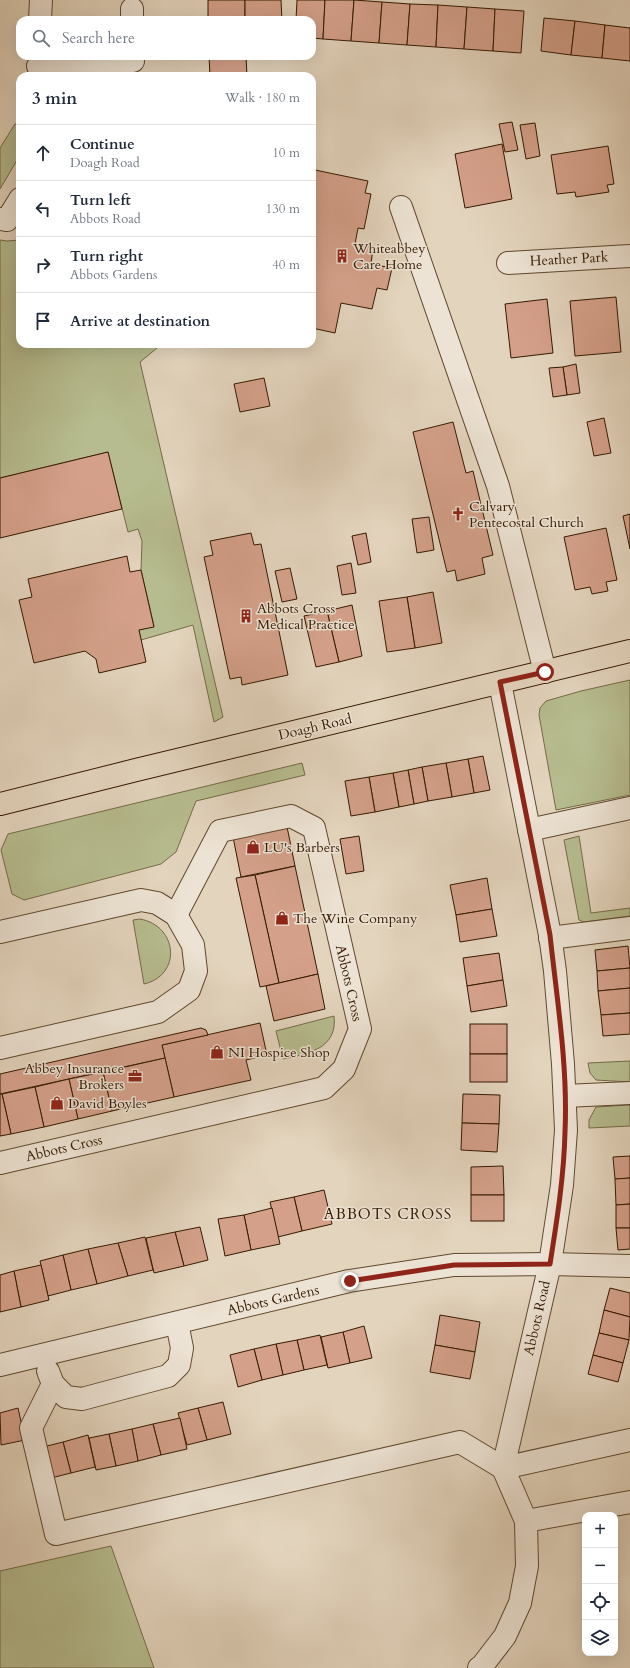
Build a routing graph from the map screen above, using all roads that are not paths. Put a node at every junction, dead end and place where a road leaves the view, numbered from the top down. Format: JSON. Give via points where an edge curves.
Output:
{"nodes":[{"id":1,"x":41,"y":0,"type":"edge"},
{"id":2,"x":40,"y":16,"type":"edge"},
{"id":3,"x":133,"y":64,"type":"edge"},
{"id":4,"x":38,"y":66,"type":"edge"},
{"id":5,"x":16,"y":205,"type":"edge"},
{"id":6,"x":401,"y":207,"type":"dead end"},
{"id":7,"x":0,"y":219,"type":"edge"},
{"id":8,"x":630,"y":256,"type":"edge"},
{"id":9,"x":508,"y":263,"type":"dead end"},
{"id":10,"x":630,"y":651,"type":"edge"},
{"id":11,"x":545,"y":672,"type":"junction"},
{"id":12,"x":500,"y":682,"type":"junction"},
{"id":13,"x":0,"y":804,"type":"edge"},
{"id":14,"x":630,"y":808,"type":"edge"},
{"id":15,"x":530,"y":830,"type":"junction"},
{"id":16,"x":176,"y":915,"type":"junction"},
{"id":17,"x":630,"y":928,"type":"edge"},
{"id":18,"x":0,"y":932,"type":"edge"},
{"id":19,"x":550,"y":938,"type":"junction"},
{"id":20,"x":0,"y":1048,"type":"edge"},
{"id":21,"x":630,"y":1093,"type":"edge"},
{"id":22,"x":565,"y":1096,"type":"junction"},
{"id":23,"x":0,"y":1163,"type":"edge"},
{"id":24,"x":550,"y":1264,"type":"junction"},
{"id":25,"x":630,"y":1266,"type":"edge"},
{"id":26,"x":177,"y":1323,"type":"junction"},
{"id":27,"x":43,"y":1355,"type":"junction"},
{"id":28,"x":0,"y":1365,"type":"edge"},
{"id":29,"x":53,"y":1384,"type":"junction"},
{"id":30,"x":630,"y":1440,"type":"edge"},
{"id":31,"x":503,"y":1468,"type":"junction"},
{"id":32,"x":630,"y":1502,"type":"edge"},
{"id":33,"x":526,"y":1521,"type":"junction"},
{"id":34,"x":479,"y":1668,"type":"edge"}],
"edges":[{"from":1,"to":2,"type":"street"},
{"from":3,"to":4,"type":"street"},
{"from":5,"to":7,"type":"street","via":[[7,220]]},
{"from":6,"to":11,"type":"street","via":[[498,486]]},
{"from":8,"to":9,"type":"street","name":"Heather Park"},
{"from":10,"to":11,"type":"main road","name":"Doagh Road"},
{"from":11,"to":12,"type":"main road","name":"Doagh Road"},
{"from":12,"to":13,"type":"main road","name":"Doagh Road"},
{"from":12,"to":15,"type":"street","name":"Abbots Road"},
{"from":14,"to":15,"type":"street"},
{"from":15,"to":19,"type":"street","name":"Abbots Road"},
{"from":16,"to":18,"type":"street","via":[[157,903],[141,900]]},
{"from":16,"to":20,"type":"street","via":[[193,945],[196,971],[189,990],[158,1012]]},
{"from":16,"to":23,"type":"street","name":"Abbots Cross","via":[[220,831],[291,816],[314,828],[360,1030],[344,1068],[324,1088]]},
{"from":17,"to":19,"type":"street"},
{"from":19,"to":22,"type":"street","name":"Abbots Road"},
{"from":21,"to":22,"type":"street"},
{"from":22,"to":24,"type":"street","name":"Abbots Road","via":[[566,1130],[562,1185]]},
{"from":24,"to":25,"type":"street","name":"Abbots Gardens"},
{"from":24,"to":26,"type":"street","name":"Abbots Gardens","via":[[454,1265],[350,1281]]},
{"from":24,"to":31,"type":"street","name":"Abbots Road"},
{"from":26,"to":27,"type":"street","name":"Abbots Gardens"},
{"from":26,"to":29,"type":"street","via":[[182,1348],[179,1365],[168,1376],[82,1399],[66,1397]]},
{"from":27,"to":28,"type":"street","name":"Abbots Gardens"},
{"from":27,"to":29,"type":"street"},
{"from":29,"to":31,"type":"street","via":[[31,1428],[56,1534],[460,1442]]},
{"from":30,"to":31,"type":"street"},
{"from":31,"to":33,"type":"street"},
{"from":32,"to":33,"type":"street"},
{"from":33,"to":34,"type":"street","via":[[527,1566],[520,1604],[505,1636]]}]}
